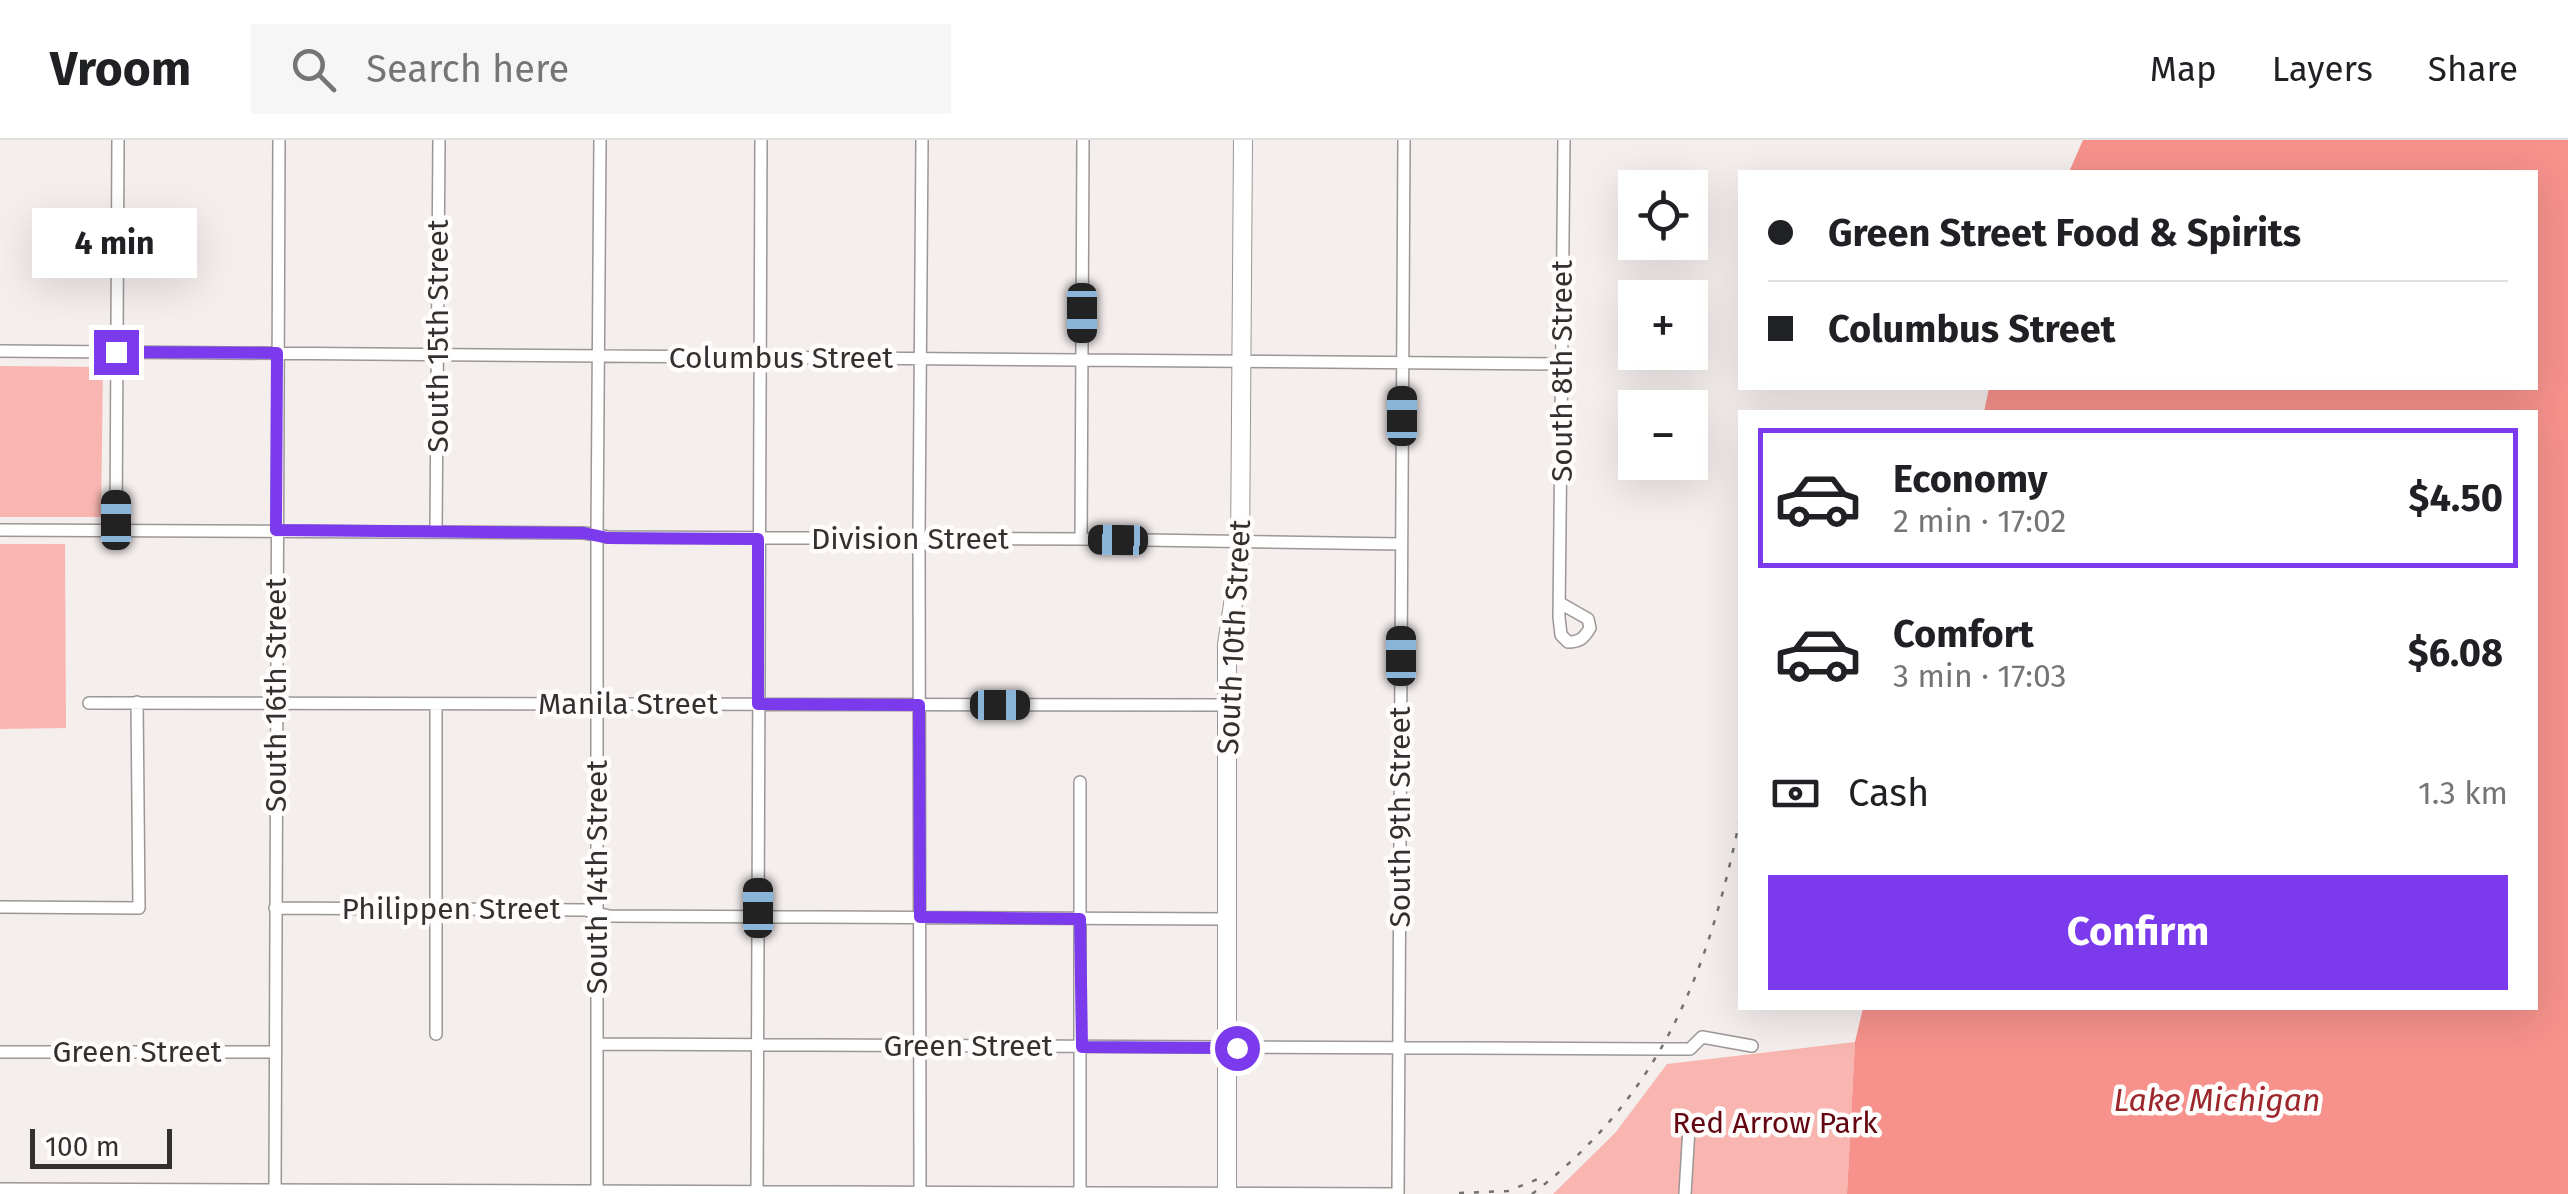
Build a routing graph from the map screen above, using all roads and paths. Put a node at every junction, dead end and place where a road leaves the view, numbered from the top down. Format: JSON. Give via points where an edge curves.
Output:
{"nodes":[{"id":1,"x":118,"y":140,"type":"edge"},
{"id":2,"x":279,"y":140,"type":"edge"},
{"id":3,"x":439,"y":140,"type":"edge"},
{"id":4,"x":600,"y":140,"type":"edge"},
{"id":5,"x":761,"y":140,"type":"edge"},
{"id":6,"x":922,"y":140,"type":"edge"},
{"id":7,"x":1082,"y":140,"type":"edge"},
{"id":8,"x":1243,"y":140,"type":"edge"},
{"id":9,"x":1404,"y":140,"type":"edge"},
{"id":10,"x":1564,"y":140,"type":"edge"},
{"id":11,"x":0,"y":351,"type":"edge"},
{"id":12,"x":116,"y":352,"type":"junction"},
{"id":13,"x":277,"y":353,"type":"junction"},
{"id":14,"x":438,"y":355,"type":"junction"},
{"id":15,"x":598,"y":356,"type":"junction"},
{"id":16,"x":759,"y":358,"type":"junction"},
{"id":17,"x":920,"y":359,"type":"junction"},
{"id":18,"x":1082,"y":361,"type":"junction"},
{"id":19,"x":1242,"y":362,"type":"junction"},
{"id":20,"x":1402,"y":363,"type":"junction"},
{"id":21,"x":1562,"y":364,"type":"junction"},
{"id":22,"x":0,"y":530,"type":"edge"},
{"id":23,"x":116,"y":530,"type":"junction"},
{"id":24,"x":276,"y":530,"type":"junction"},
{"id":25,"x":436,"y":531,"type":"junction"},
{"id":26,"x":597,"y":536,"type":"junction"},
{"id":27,"x":758,"y":539,"type":"junction"},
{"id":28,"x":1081,"y":539,"type":"junction"},
{"id":29,"x":919,"y":540,"type":"junction"},
{"id":30,"x":1240,"y":542,"type":"junction"},
{"id":31,"x":1400,"y":544,"type":"junction"},
{"id":32,"x":1560,"y":602,"type":"dead end"},
{"id":33,"x":88,"y":702,"type":"dead end"},
{"id":34,"x":137,"y":702,"type":"junction"},
{"id":35,"x":275,"y":703,"type":"junction"},
{"id":36,"x":597,"y":703,"type":"junction"},
{"id":37,"x":436,"y":704,"type":"junction"},
{"id":38,"x":758,"y":704,"type":"junction"},
{"id":39,"x":919,"y":705,"type":"junction"},
{"id":40,"x":1226,"y":705,"type":"junction"},
{"id":41,"x":1080,"y":782,"type":"dead end"},
{"id":42,"x":0,"y":907,"type":"edge"},
{"id":43,"x":275,"y":908,"type":"junction"},
{"id":44,"x":437,"y":908,"type":"junction"},
{"id":45,"x":597,"y":913,"type":"junction"},
{"id":46,"x":920,"y":917,"type":"junction"},
{"id":47,"x":758,"y":918,"type":"junction"},
{"id":48,"x":1080,"y":919,"type":"junction"},
{"id":49,"x":1226,"y":919,"type":"junction"},
{"id":50,"x":436,"y":1034,"type":"dead end"},
{"id":51,"x":598,"y":1044,"type":"junction"},
{"id":52,"x":758,"y":1046,"type":"junction"},
{"id":53,"x":919,"y":1046,"type":"junction"},
{"id":54,"x":1752,"y":1046,"type":"dead end"},
{"id":55,"x":1082,"y":1047,"type":"junction"},
{"id":56,"x":1226,"y":1048,"type":"junction"},
{"id":57,"x":1399,"y":1048,"type":"junction"},
{"id":58,"x":0,"y":1052,"type":"edge"},
{"id":59,"x":275,"y":1052,"type":"junction"},
{"id":60,"x":1689,"y":1128,"type":"dead end"},
{"id":61,"x":0,"y":1189,"type":"edge"},
{"id":62,"x":274,"y":1191,"type":"junction"},
{"id":63,"x":598,"y":1192,"type":"edge"},
{"id":64,"x":436,"y":1193,"type":"edge"},
{"id":65,"x":757,"y":1193,"type":"edge"},
{"id":66,"x":920,"y":1193,"type":"edge"},
{"id":67,"x":1080,"y":1193,"type":"edge"},
{"id":68,"x":1227,"y":1193,"type":"edge"},
{"id":69,"x":1398,"y":1194,"type":"edge"},
{"id":70,"x":1685,"y":1194,"type":"edge"}],
"edges":[{"from":1,"to":12,"type":"street"},
{"from":2,"to":13,"type":"street","name":"South 16th Street"},
{"from":3,"to":14,"type":"street","name":"South 15th Street"},
{"from":4,"to":15,"type":"street","name":"South 14th Street"},
{"from":5,"to":16,"type":"street"},
{"from":6,"to":17,"type":"street"},
{"from":7,"to":18,"type":"street"},
{"from":8,"to":19,"type":"street","name":"South 10th Street"},
{"from":9,"to":20,"type":"street","name":"South 9th Street"},
{"from":10,"to":21,"type":"street","name":"South 8th Street"},
{"from":11,"to":12,"type":"street","name":"Columbus Street"},
{"from":12,"to":13,"type":"street","name":"Columbus Street"},
{"from":12,"to":23,"type":"street"},
{"from":13,"to":14,"type":"street","name":"Columbus Street"},
{"from":13,"to":24,"type":"street","name":"South 16th Street"},
{"from":14,"to":15,"type":"street","name":"Columbus Street"},
{"from":14,"to":25,"type":"street","name":"South 15th Street"},
{"from":15,"to":16,"type":"street","name":"Columbus Street"},
{"from":15,"to":26,"type":"street","name":"South 14th Street"},
{"from":16,"to":17,"type":"street","name":"Columbus Street"},
{"from":16,"to":27,"type":"street"},
{"from":17,"to":18,"type":"street","name":"Columbus Street"},
{"from":17,"to":29,"type":"street"},
{"from":18,"to":19,"type":"street","name":"Columbus Street"},
{"from":18,"to":28,"type":"street"},
{"from":19,"to":20,"type":"street","name":"Columbus Street"},
{"from":19,"to":30,"type":"street","name":"South 10th Street"},
{"from":20,"to":21,"type":"street","name":"Columbus Street"},
{"from":20,"to":31,"type":"street","name":"South 9th Street"},
{"from":21,"to":32,"type":"street","name":"South 8th Street"},
{"from":22,"to":23,"type":"street","name":"Division Street"},
{"from":23,"to":24,"type":"street","name":"Division Street"},
{"from":24,"to":25,"type":"street","name":"Division Street"},
{"from":24,"to":35,"type":"street","name":"South 16th Street"},
{"from":25,"to":26,"type":"street","name":"Division Street"},
{"from":26,"to":27,"type":"street","name":"Division Street"},
{"from":26,"to":36,"type":"street","name":"South 14th Street"},
{"from":27,"to":29,"type":"street","name":"Division Street"},
{"from":27,"to":38,"type":"street"},
{"from":28,"to":29,"type":"street","name":"Division Street"},
{"from":28,"to":30,"type":"street","name":"Division Street"},
{"from":29,"to":39,"type":"street"},
{"from":30,"to":31,"type":"street","name":"Division Street"},
{"from":30,"to":40,"type":"street","name":"South 10th Street"},
{"from":31,"to":57,"type":"street","name":"South 9th Street"},
{"from":33,"to":34,"type":"street","name":"Manila Street"},
{"from":34,"to":35,"type":"street","name":"Manila Street"},
{"from":34,"to":42,"type":"street","via":[[139,908]]},
{"from":35,"to":37,"type":"street","name":"Manila Street"},
{"from":35,"to":43,"type":"street","name":"South 16th Street"},
{"from":36,"to":37,"type":"street","name":"Manila Street"},
{"from":36,"to":38,"type":"street","name":"Manila Street"},
{"from":36,"to":45,"type":"street","name":"South 14th Street"},
{"from":37,"to":44,"type":"street"},
{"from":38,"to":39,"type":"street","name":"Manila Street"},
{"from":38,"to":47,"type":"street"},
{"from":39,"to":40,"type":"street","name":"Manila Street"},
{"from":39,"to":46,"type":"street"},
{"from":40,"to":49,"type":"street","name":"South 10th Street"},
{"from":41,"to":48,"type":"street"},
{"from":43,"to":44,"type":"street","name":"Philippen Street"},
{"from":43,"to":59,"type":"street","name":"South 16th Street"},
{"from":44,"to":45,"type":"street","name":"Philippen Street"},
{"from":44,"to":50,"type":"street"},
{"from":45,"to":47,"type":"street","name":"Philippen Street"},
{"from":45,"to":51,"type":"street","name":"South 14th Street"},
{"from":46,"to":47,"type":"street","name":"Philippen Street"},
{"from":46,"to":48,"type":"street","name":"Philippen Street"},
{"from":46,"to":53,"type":"street"},
{"from":47,"to":52,"type":"street"},
{"from":48,"to":49,"type":"street","name":"Philippen Street"},
{"from":48,"to":55,"type":"street"},
{"from":49,"to":56,"type":"street","name":"South 10th Street"},
{"from":51,"to":52,"type":"street","name":"Green Street"},
{"from":51,"to":63,"type":"street","name":"South 14th Street"},
{"from":52,"to":53,"type":"street","name":"Green Street"},
{"from":52,"to":65,"type":"street"},
{"from":53,"to":55,"type":"street","name":"Green Street"},
{"from":53,"to":66,"type":"street"},
{"from":54,"to":57,"type":"street","name":"Green Street","via":[[1702,1036],[1690,1049]]},
{"from":55,"to":56,"type":"street","name":"Green Street"},
{"from":55,"to":67,"type":"street"},
{"from":56,"to":57,"type":"street","name":"Green Street"},
{"from":56,"to":68,"type":"street","name":"South 10th Street"},
{"from":57,"to":69,"type":"street","name":"South 9th Street"},
{"from":58,"to":59,"type":"street","name":"Green Street"},
{"from":59,"to":62,"type":"street","name":"South 16th Street"},
{"from":60,"to":70,"type":"street"},
{"from":61,"to":62,"type":"street"},
{"from":62,"to":64,"type":"street"},
{"from":63,"to":64,"type":"street"},
{"from":63,"to":65,"type":"street"},
{"from":65,"to":66,"type":"street"},
{"from":66,"to":67,"type":"street"},
{"from":67,"to":68,"type":"street"},
{"from":68,"to":69,"type":"street"}]}
